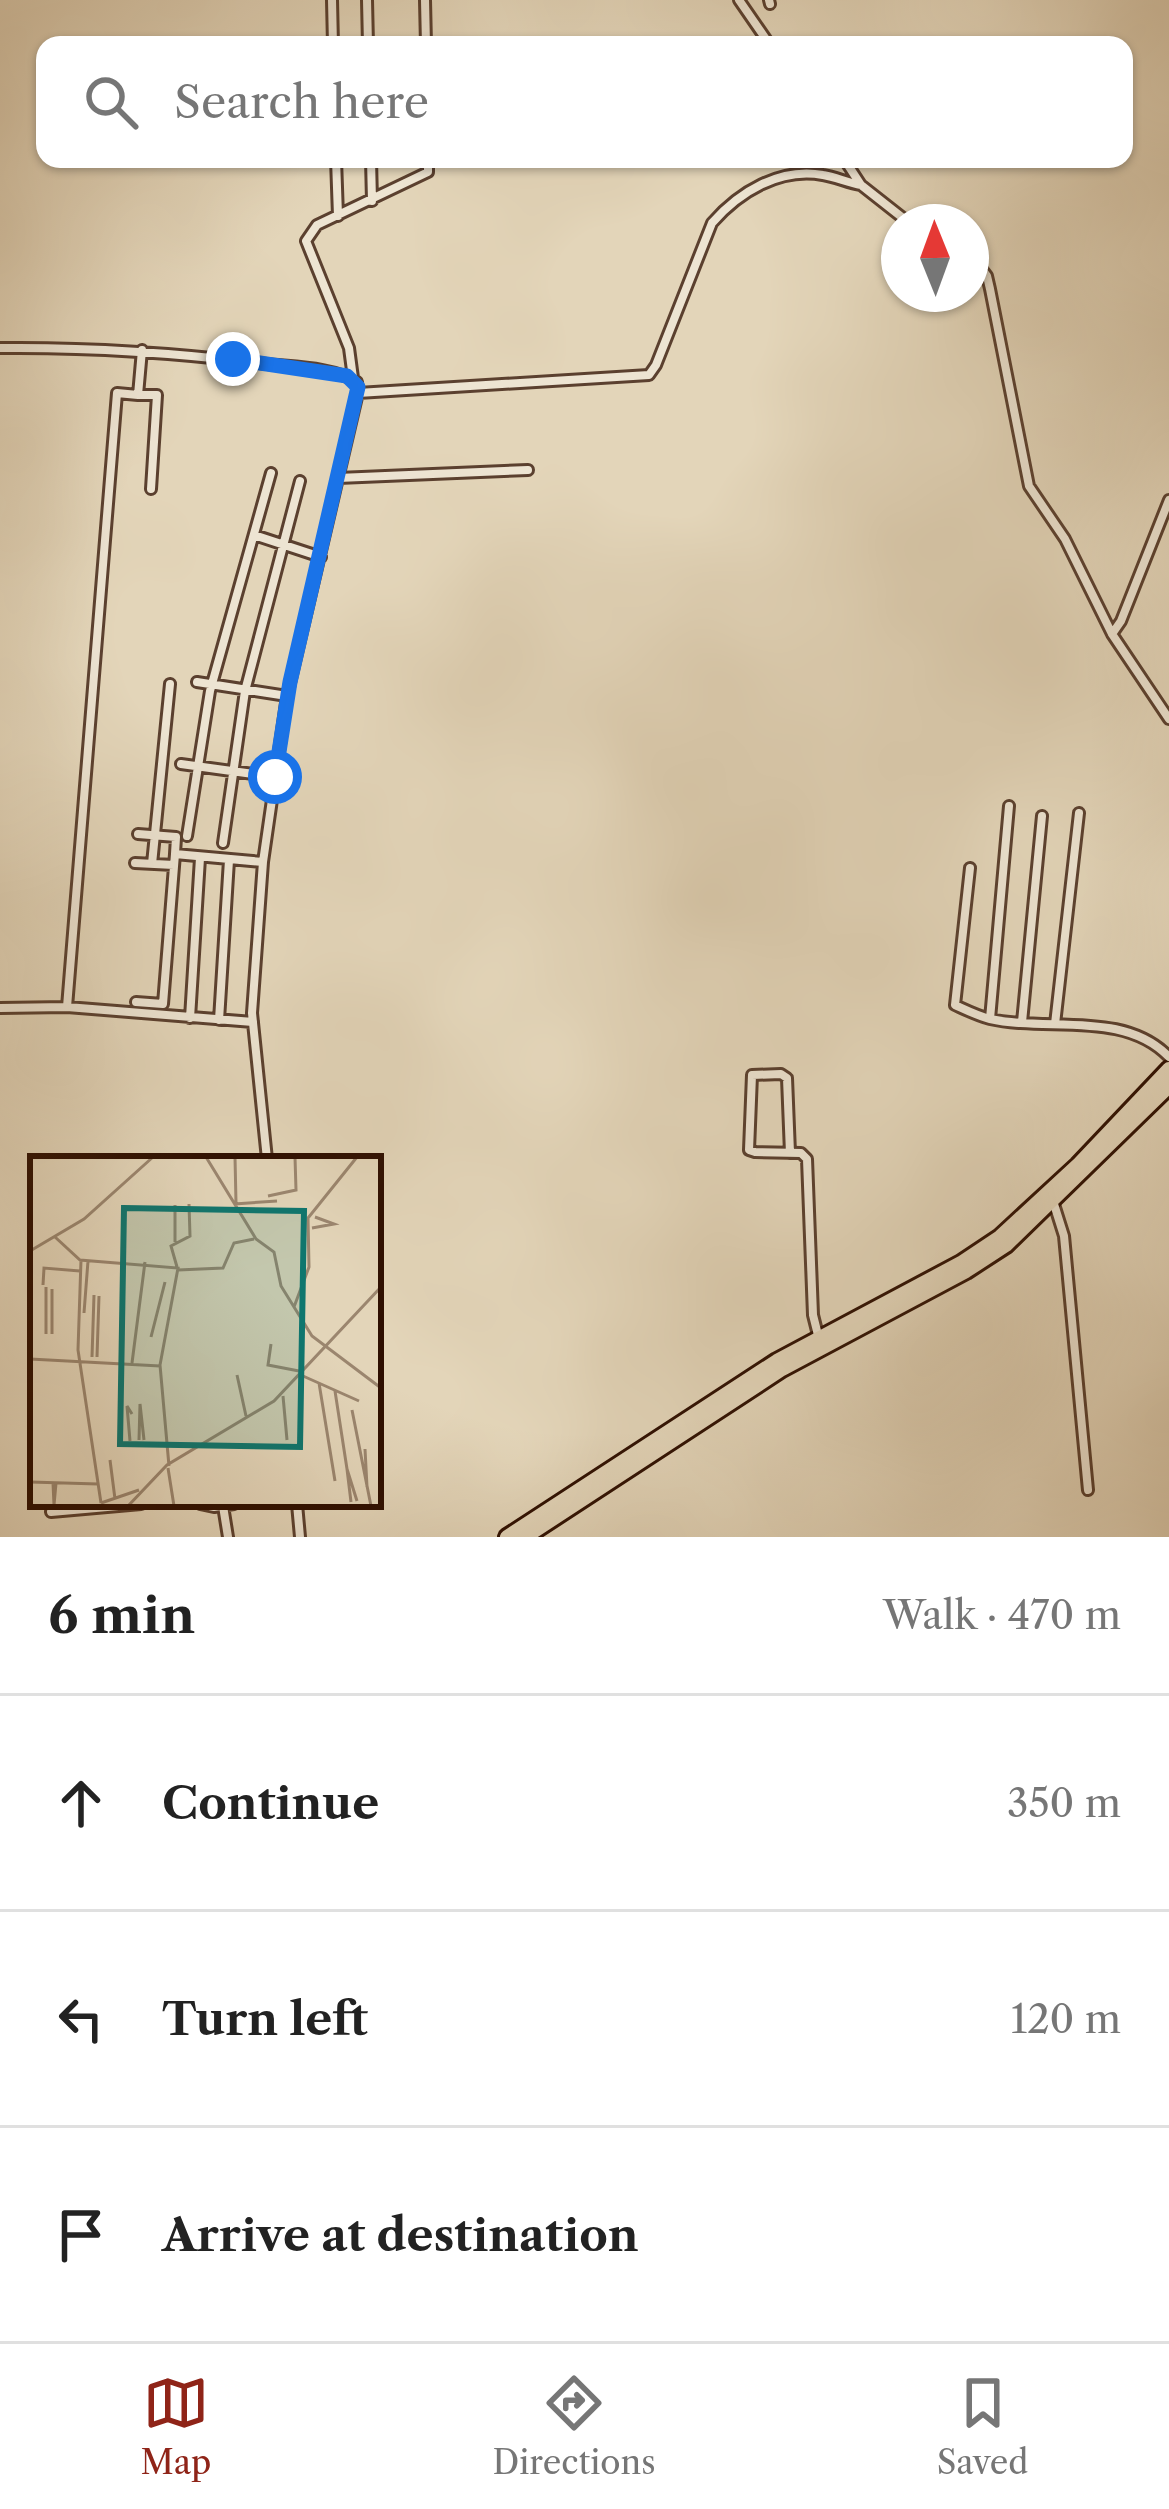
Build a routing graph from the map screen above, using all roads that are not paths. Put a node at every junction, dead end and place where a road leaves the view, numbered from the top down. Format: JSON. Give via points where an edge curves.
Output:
{"nodes":[{"id":1,"x":332,"y":0,"type":"edge"},
{"id":2,"x":367,"y":0,"type":"edge"},
{"id":3,"x":425,"y":0,"type":"edge"},
{"id":4,"x":739,"y":0,"type":"edge"},
{"id":5,"x":333,"y":36,"type":"edge"},
{"id":6,"x":368,"y":36,"type":"edge"},
{"id":7,"x":426,"y":36,"type":"edge"},
{"id":8,"x":764,"y":36,"type":"edge"},
{"id":9,"x":336,"y":168,"type":"edge"},
{"id":10,"x":371,"y":168,"type":"edge"},
{"id":11,"x":428,"y":168,"type":"edge"},
{"id":12,"x":850,"y":168,"type":"edge"},
{"id":13,"x":861,"y":185,"type":"junction"},
{"id":14,"x":372,"y":201,"type":"junction"},
{"id":15,"x":885,"y":204,"type":"edge"},
{"id":16,"x":338,"y":216,"type":"junction"},
{"id":17,"x":989,"y":285,"type":"edge"},
{"id":18,"x":0,"y":347,"type":"edge"},
{"id":19,"x":142,"y":350,"type":"junction"},
{"id":20,"x":352,"y":378,"type":"junction"},
{"id":21,"x":358,"y":393,"type":"junction"},
{"id":22,"x":138,"y":394,"type":"junction"},
{"id":23,"x":528,"y":470,"type":"dead end"},
{"id":24,"x":271,"y":472,"type":"dead end"},
{"id":25,"x":338,"y":478,"type":"junction"},
{"id":26,"x":300,"y":481,"type":"dead end"},
{"id":27,"x":151,"y":489,"type":"dead end"},
{"id":28,"x":1169,"y":500,"type":"edge"},
{"id":29,"x":254,"y":535,"type":"junction"},
{"id":30,"x":284,"y":545,"type":"junction"},
{"id":31,"x":321,"y":557,"type":"junction"},
{"id":32,"x":1112,"y":634,"type":"junction"},
{"id":33,"x":197,"y":682,"type":"dead end"},
{"id":34,"x":170,"y":684,"type":"dead end"},
{"id":35,"x":212,"y":684,"type":"junction"},
{"id":36,"x":246,"y":690,"type":"junction"},
{"id":37,"x":287,"y":696,"type":"junction"},
{"id":38,"x":1169,"y":719,"type":"edge"},
{"id":39,"x":181,"y":764,"type":"dead end"},
{"id":40,"x":198,"y":766,"type":"junction"},
{"id":41,"x":232,"y":771,"type":"junction"},
{"id":42,"x":275,"y":777,"type":"junction"},
{"id":43,"x":1009,"y":806,"type":"dead end"},
{"id":44,"x":1079,"y":813,"type":"dead end"},
{"id":45,"x":1042,"y":816,"type":"dead end"},
{"id":46,"x":138,"y":834,"type":"dead end"},
{"id":47,"x":155,"y":835,"type":"junction"},
{"id":48,"x":188,"y":836,"type":"dead end"},
{"id":49,"x":223,"y":843,"type":"dead end"},
{"id":50,"x":175,"y":854,"type":"junction"},
{"id":51,"x":200,"y":857,"type":"junction"},
{"id":52,"x":229,"y":860,"type":"junction"},
{"id":53,"x":263,"y":862,"type":"junction"},
{"id":54,"x":135,"y":863,"type":"dead end"},
{"id":55,"x":152,"y":864,"type":"junction"},
{"id":56,"x":174,"y":866,"type":"junction"},
{"id":57,"x":970,"y":868,"type":"dead end"},
{"id":58,"x":136,"y":1002,"type":"dead end"},
{"id":59,"x":67,"y":1007,"type":"junction"},
{"id":60,"x":0,"y":1008,"type":"edge"},
{"id":61,"x":190,"y":1018,"type":"junction"},
{"id":62,"x":989,"y":1019,"type":"junction"},
{"id":63,"x":219,"y":1020,"type":"junction"},
{"id":64,"x":253,"y":1022,"type":"junction"},
{"id":65,"x":1022,"y":1022,"type":"junction"},
{"id":66,"x":1055,"y":1024,"type":"junction"},
{"id":67,"x":1169,"y":1057,"type":"edge"},
{"id":68,"x":1169,"y":1069,"type":"edge"},
{"id":69,"x":1169,"y":1086,"type":"edge"},
{"id":70,"x":790,"y":1153,"type":"junction"},
{"id":71,"x":267,"y":1156,"type":"edge"},
{"id":72,"x":1053,"y":1201,"type":"junction"},
{"id":73,"x":819,"y":1339,"type":"junction"},
{"id":74,"x":1088,"y":1490,"type":"dead end"},
{"id":75,"x":297,"y":1507,"type":"edge"},
{"id":76,"x":62,"y":1508,"type":"edge"},
{"id":77,"x":51,"y":1512,"type":"dead end"},
{"id":78,"x":300,"y":1537,"type":"edge"},
{"id":79,"x":507,"y":1537,"type":"edge"},
{"id":80,"x":525,"y":1537,"type":"edge"}],
"edges":[{"from":1,"to":5,"type":"street"},
{"from":2,"to":6,"type":"street"},
{"from":3,"to":7,"type":"street"},
{"from":4,"to":8,"type":"street"},
{"from":9,"to":16,"type":"street"},
{"from":10,"to":14,"type":"street"},
{"from":11,"to":14,"type":"street"},
{"from":12,"to":13,"type":"street"},
{"from":13,"to":15,"type":"street"},
{"from":13,"to":21,"type":"street","via":[[819,174],[782,177],[722,213],[649,375]]},
{"from":14,"to":16,"type":"street"},
{"from":16,"to":20,"type":"street","via":[[306,241],[349,348]]},
{"from":17,"to":32,"type":"street","via":[[1029,486]]},
{"from":18,"to":19,"type":"street"},
{"from":19,"to":20,"type":"street"},
{"from":19,"to":22,"type":"street"},
{"from":20,"to":21,"type":"street"},
{"from":21,"to":25,"type":"street"},
{"from":22,"to":27,"type":"street","via":[[157,395]]},
{"from":22,"to":59,"type":"street","via":[[117,393]]},
{"from":23,"to":25,"type":"street"},
{"from":24,"to":29,"type":"street"},
{"from":25,"to":31,"type":"street"},
{"from":26,"to":30,"type":"street"},
{"from":28,"to":32,"type":"street"},
{"from":29,"to":30,"type":"street"},
{"from":29,"to":35,"type":"street"},
{"from":30,"to":31,"type":"street"},
{"from":30,"to":36,"type":"street"},
{"from":31,"to":37,"type":"street"},
{"from":32,"to":38,"type":"street"},
{"from":33,"to":35,"type":"street"},
{"from":34,"to":47,"type":"street"},
{"from":35,"to":36,"type":"street"},
{"from":35,"to":40,"type":"street"},
{"from":36,"to":37,"type":"street"},
{"from":36,"to":41,"type":"street"},
{"from":37,"to":42,"type":"street"},
{"from":39,"to":40,"type":"street"},
{"from":40,"to":41,"type":"street"},
{"from":40,"to":48,"type":"street"},
{"from":41,"to":42,"type":"street"},
{"from":41,"to":49,"type":"street"},
{"from":42,"to":53,"type":"street"},
{"from":43,"to":62,"type":"street"},
{"from":44,"to":66,"type":"street"},
{"from":45,"to":65,"type":"street"},
{"from":46,"to":47,"type":"street"},
{"from":47,"to":50,"type":"street","via":[[176,837]]},
{"from":47,"to":55,"type":"street"},
{"from":50,"to":51,"type":"street"},
{"from":50,"to":56,"type":"street"},
{"from":51,"to":52,"type":"street"},
{"from":51,"to":61,"type":"street"},
{"from":52,"to":53,"type":"street"},
{"from":52,"to":63,"type":"street"},
{"from":53,"to":64,"type":"street"},
{"from":54,"to":55,"type":"street"},
{"from":55,"to":56,"type":"street"},
{"from":56,"to":58,"type":"street","via":[[163,1004]]},
{"from":57,"to":62,"type":"street","via":[[955,1005]]},
{"from":59,"to":60,"type":"street"},
{"from":59,"to":61,"type":"street"},
{"from":61,"to":63,"type":"street"},
{"from":62,"to":65,"type":"street"},
{"from":63,"to":64,"type":"street"},
{"from":64,"to":71,"type":"street"},
{"from":65,"to":66,"type":"street"},
{"from":66,"to":67,"type":"street","via":[[1127,1030]]},
{"from":68,"to":73,"type":"highway","via":[[1000,1237]]},
{"from":69,"to":72,"type":"highway"},
{"from":70,"to":70,"type":"street","via":[[788,1078],[752,1075],[749,1150]]},
{"from":70,"to":73,"type":"street","via":[[807,1159]]},
{"from":72,"to":74,"type":"street","via":[[1064,1236]]},
{"from":72,"to":80,"type":"highway","via":[[966,1271],[782,1369]]},
{"from":73,"to":79,"type":"highway"},
{"from":75,"to":78,"type":"street"},
{"from":76,"to":77,"type":"street"}]}
